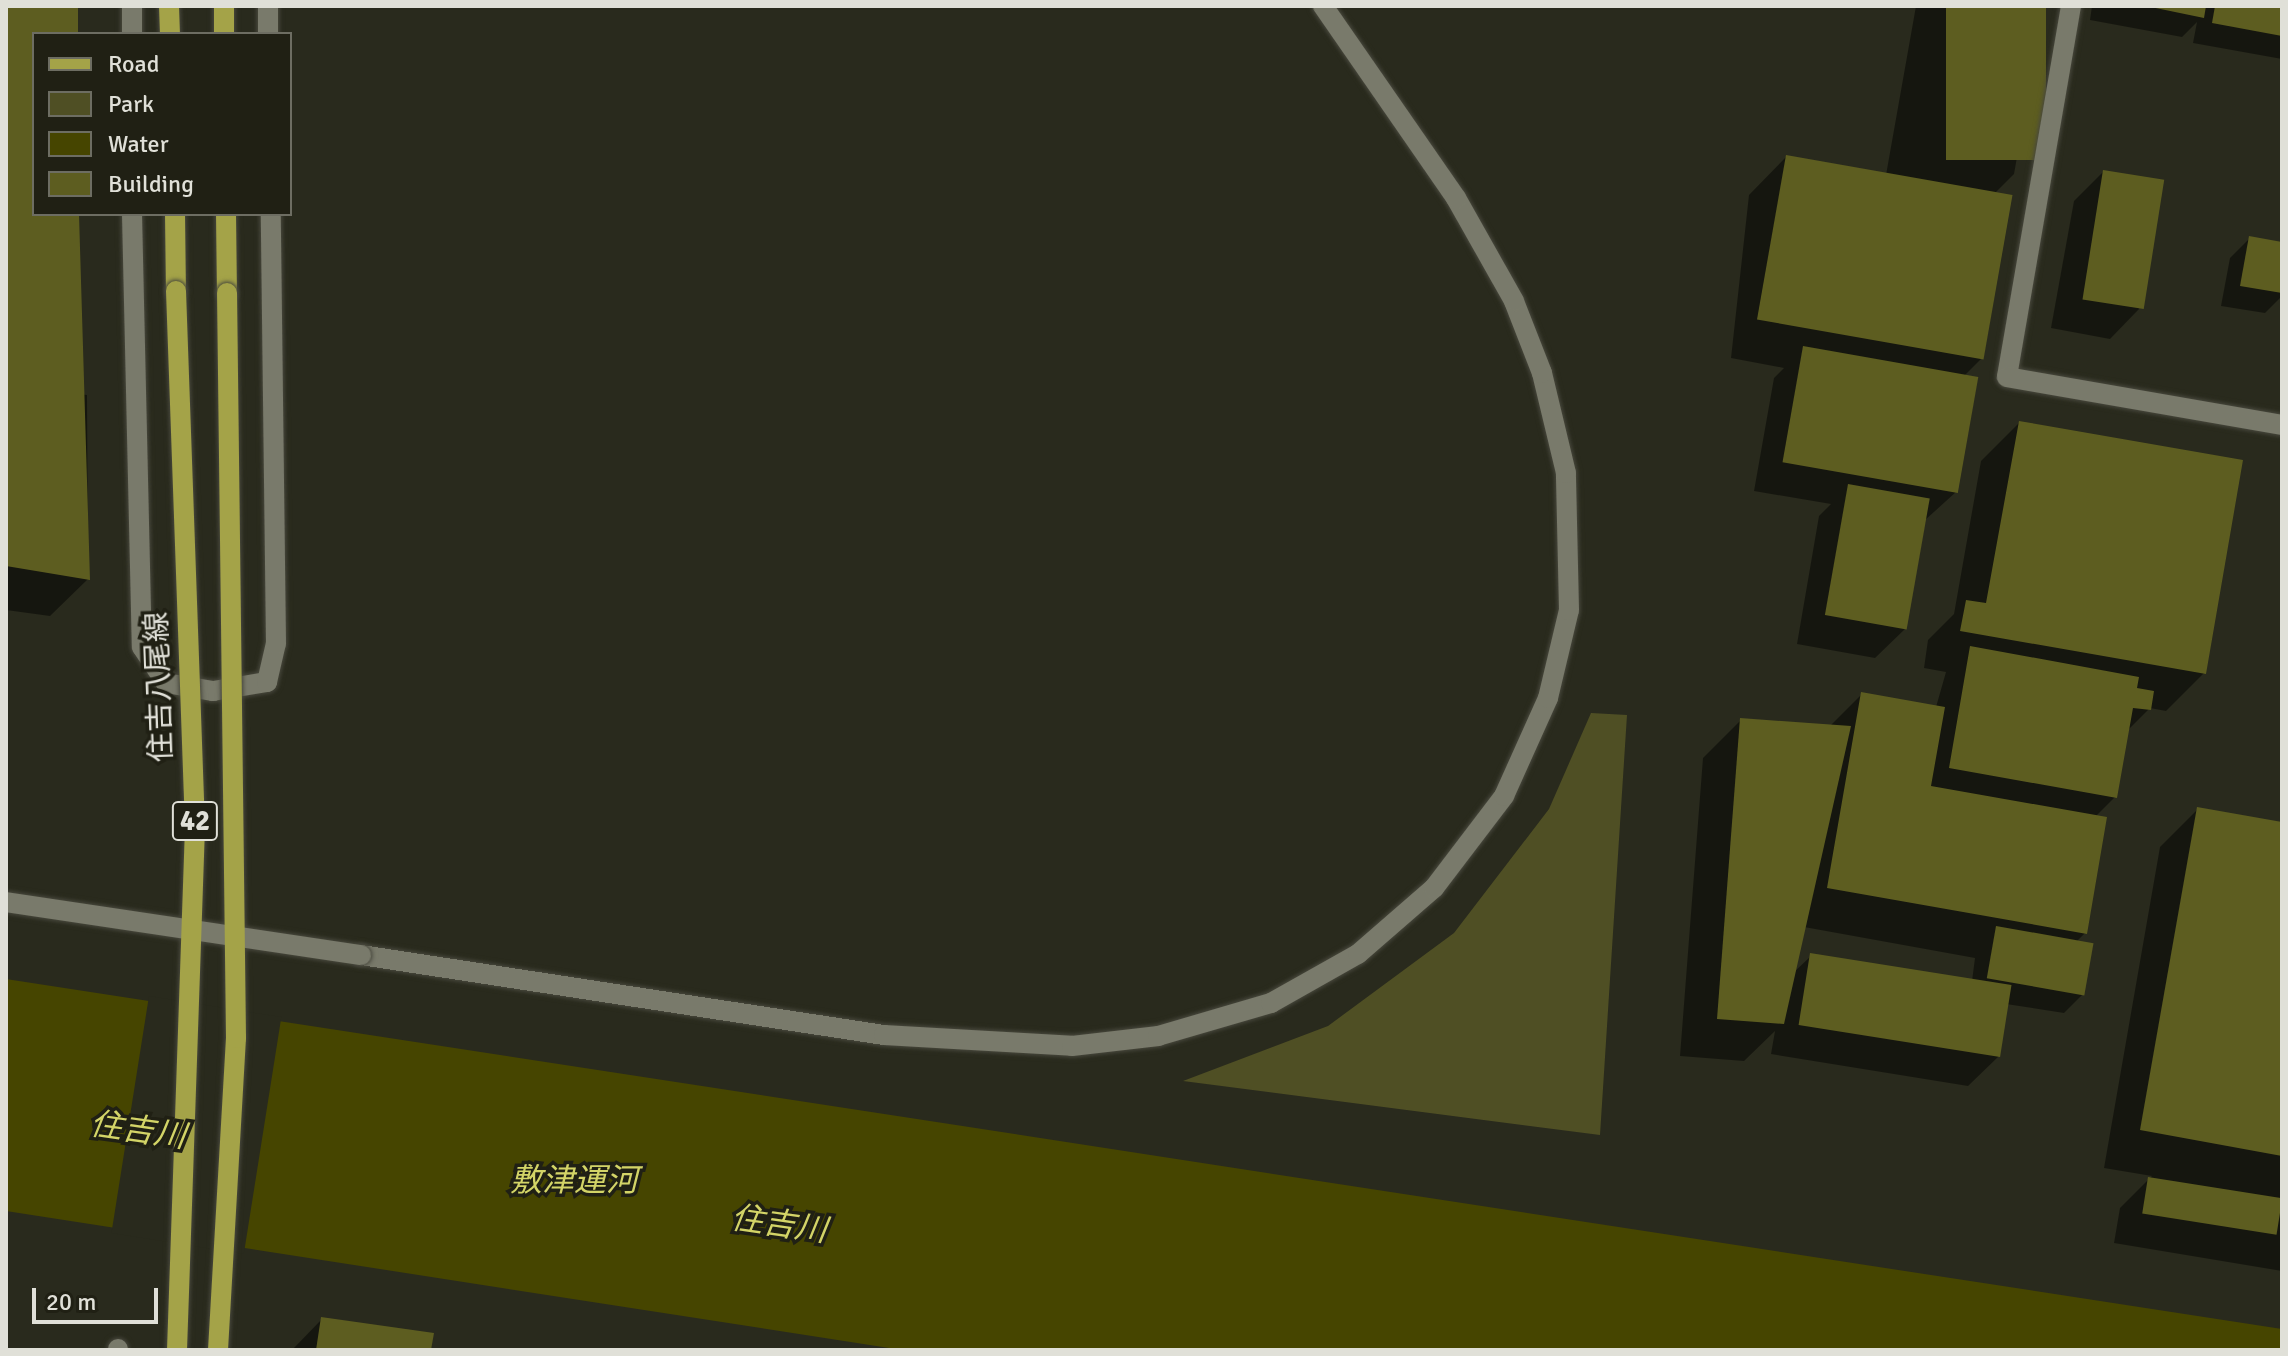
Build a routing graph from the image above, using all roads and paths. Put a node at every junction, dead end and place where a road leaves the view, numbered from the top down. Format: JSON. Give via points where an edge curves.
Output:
{"nodes":[{"id":1,"x":132,"y":6,"type":"edge"},
{"id":2,"x":169,"y":6,"type":"edge"},
{"id":3,"x":224,"y":6,"type":"edge"},
{"id":4,"x":268,"y":6,"type":"edge"},
{"id":5,"x":1323,"y":6,"type":"edge"},
{"id":6,"x":2071,"y":6,"type":"edge"},
{"id":7,"x":132,"y":32,"type":"edge"},
{"id":8,"x":170,"y":32,"type":"edge"},
{"id":9,"x":224,"y":32,"type":"edge"},
{"id":10,"x":268,"y":32,"type":"edge"},
{"id":11,"x":132,"y":216,"type":"edge"},
{"id":12,"x":175,"y":216,"type":"edge"},
{"id":13,"x":226,"y":216,"type":"edge"},
{"id":14,"x":271,"y":216,"type":"edge"},
{"id":15,"x":2282,"y":425,"type":"edge"},
{"id":16,"x":6,"y":902,"type":"edge"},
{"id":17,"x":177,"y":1350,"type":"edge"},
{"id":18,"x":218,"y":1350,"type":"edge"}],
"edges":[{"from":1,"to":7,"type":"street"},
{"from":2,"to":8,"type":"main road"},
{"from":3,"to":9,"type":"main road"},
{"from":4,"to":10,"type":"street"},
{"from":5,"to":16,"type":"street","bridge":true,"via":[[1456,198],[1514,301],[1560,438],[1572,552],[1557,667],[1504,796],[1434,888],[1358,954],[1271,1003],[1213,1023],[1116,1042],[939,1042]]},
{"from":6,"to":15,"type":"street","via":[[2007,377]]},
{"from":11,"to":14,"type":"street","via":[[142,647],[153,672],[175,687],[227,691],[267,682],[276,644]]},
{"from":12,"to":17,"type":"main road","name":"住吉八尾線","number":"42","bridge":true,"via":[[195,827]]},
{"from":13,"to":18,"type":"main road","number":"42","bridge":true,"via":[[236,1038]]}]}
